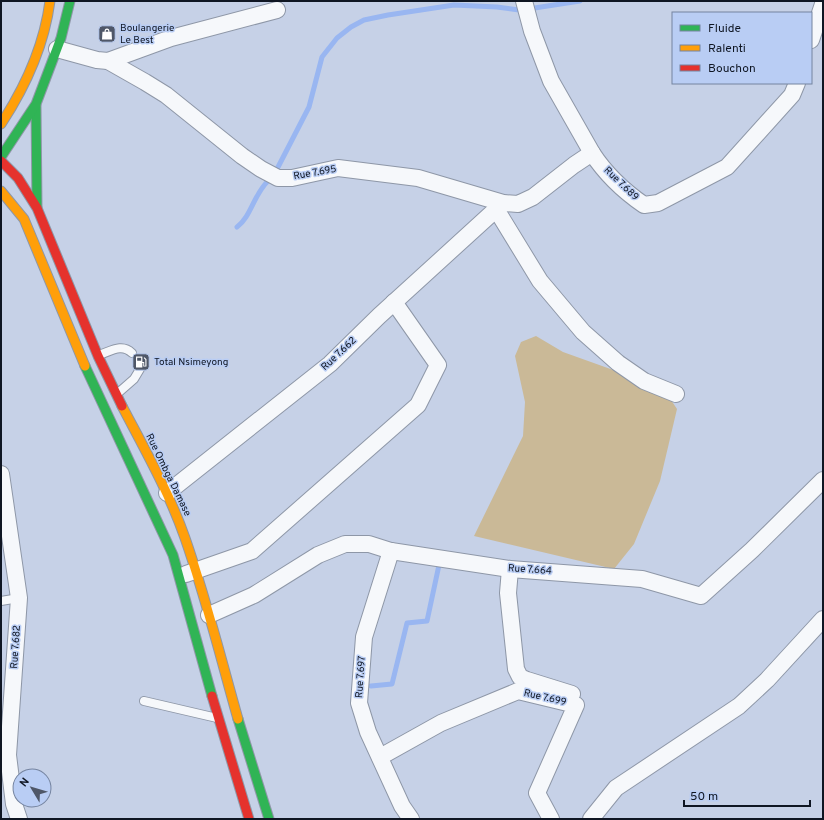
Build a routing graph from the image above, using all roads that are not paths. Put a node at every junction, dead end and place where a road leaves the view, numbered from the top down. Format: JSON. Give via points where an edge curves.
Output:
{"nodes":[{"id":1,"x":50,"y":1,"type":"edge"},
{"id":2,"x":70,"y":1,"type":"edge"},
{"id":3,"x":524,"y":1,"type":"edge"},
{"id":4,"x":823,"y":4,"type":"edge"},
{"id":5,"x":277,"y":10,"type":"dead end"},
{"id":6,"x":812,"y":37,"type":"edge"},
{"id":7,"x":57,"y":49,"type":"junction"},
{"id":8,"x":108,"y":61,"type":"junction"},
{"id":9,"x":797,"y":84,"type":"edge"},
{"id":10,"x":36,"y":104,"type":"junction"},
{"id":11,"x":1,"y":124,"type":"edge"},
{"id":12,"x":592,"y":154,"type":"junction"},
{"id":13,"x":1,"y":157,"type":"edge"},
{"id":14,"x":1,"y":161,"type":"edge"},
{"id":15,"x":1,"y":191,"type":"edge"},
{"id":16,"x":500,"y":206,"type":"junction"},
{"id":17,"x":37,"y":208,"type":"junction"},
{"id":18,"x":9,"y":214,"type":"dead end"},
{"id":19,"x":24,"y":219,"type":"junction"},
{"id":20,"x":394,"y":302,"type":"junction"},
{"id":21,"x":132,"y":353,"type":"dead end"},
{"id":22,"x":98,"y":356,"type":"junction"},
{"id":23,"x":140,"y":369,"type":"dead end"},
{"id":24,"x":116,"y":394,"type":"junction"},
{"id":25,"x":676,"y":394,"type":"dead end"},
{"id":26,"x":1,"y":474,"type":"edge"},
{"id":27,"x":823,"y":480,"type":"edge"},
{"id":28,"x":167,"y":494,"type":"junction"},
{"id":29,"x":391,"y":551,"type":"junction"},
{"id":30,"x":510,"y":569,"type":"junction"},
{"id":31,"x":195,"y":570,"type":"junction"},
{"id":32,"x":178,"y":576,"type":"junction"},
{"id":33,"x":19,"y":598,"type":"junction"},
{"id":34,"x":1,"y":601,"type":"edge"},
{"id":35,"x":209,"y":615,"type":"junction"},
{"id":36,"x":823,"y":619,"type":"edge"},
{"id":37,"x":576,"y":695,"type":"dead end"},
{"id":38,"x":144,"y":701,"type":"dead end"},
{"id":39,"x":219,"y":719,"type":"junction"},
{"id":40,"x":5,"y":754,"type":"edge"},
{"id":41,"x":380,"y":757,"type":"junction"},
{"id":42,"x":19,"y":819,"type":"edge"},
{"id":43,"x":249,"y":819,"type":"edge"},
{"id":44,"x":269,"y":819,"type":"edge"},
{"id":45,"x":411,"y":819,"type":"edge"},
{"id":46,"x":551,"y":819,"type":"edge"},
{"id":47,"x":591,"y":819,"type":"edge"}],
"edges":[{"from":1,"to":11,"type":"main road","via":[[45,34],[31,71],[17,100]]},
{"from":2,"to":7,"type":"main road"},
{"from":3,"to":12,"type":"street","name":"Rue 7.689","via":[[532,31],[551,81]]},
{"from":4,"to":6,"type":"street"},
{"from":5,"to":8,"type":"street","via":[[171,38]]},
{"from":7,"to":8,"type":"street","name":"Rue 7.695"},
{"from":7,"to":10,"type":"main road"},
{"from":8,"to":16,"type":"street","name":"Rue 7.695","via":[[166,95],[242,156],[278,178],[292,178],[338,168],[368,171],[418,178]]},
{"from":9,"to":12,"type":"street","name":"Rue 7.689","via":[[792,95],[727,167],[658,203],[644,205],[634,198]]},
{"from":10,"to":13,"type":"main road"},
{"from":10,"to":17,"type":"main road"},
{"from":12,"to":16,"type":"street","name":"Rue 7.695","via":[[533,197],[518,204]]},
{"from":14,"to":17,"type":"main road","name":"Rue Ombga Damase","via":[[18,178]]},
{"from":15,"to":19,"type":"main road","via":[[16,206]]},
{"from":16,"to":20,"type":"street","name":"Rue 7.662"},
{"from":16,"to":25,"type":"street","via":[[540,281],[583,332],[618,363],[644,381]]},
{"from":17,"to":22,"type":"main road","name":"Rue Ombga Damase"},
{"from":18,"to":19,"type":"main road"},
{"from":19,"to":32,"type":"main road","via":[[87,370],[173,555]]},
{"from":20,"to":28,"type":"street","name":"Rue 7.662","via":[[330,364]]},
{"from":20,"to":31,"type":"street","via":[[438,365],[418,405],[252,551]]},
{"from":21,"to":22,"type":"lane","via":[[121,347]]},
{"from":22,"to":24,"type":"main road","name":"Rue Ombga Damase"},
{"from":23,"to":24,"type":"lane","via":[[134,379]]},
{"from":24,"to":28,"type":"main road","name":"Rue Ombga Damase"},
{"from":26,"to":33,"type":"street","name":"Rue 7.682"},
{"from":27,"to":30,"type":"street","name":"Rue 7.664","via":[[701,596],[642,579]]},
{"from":28,"to":31,"type":"main road","name":"Rue Ombga Damase"},
{"from":29,"to":30,"type":"street","name":"Rue 7.664"},
{"from":29,"to":35,"type":"street","name":"Rue 7.664","via":[[368,544],[345,544],[318,555],[254,595]]},
{"from":29,"to":41,"type":"street","name":"Rue 7.697","via":[[364,637],[359,703],[362,718]]},
{"from":30,"to":37,"type":"street","via":[[508,593],[516,669],[520,677]]},
{"from":31,"to":32,"type":"street"},
{"from":31,"to":35,"type":"main road","name":"Rue Ombga Damase"},
{"from":32,"to":39,"type":"main road"},
{"from":33,"to":34,"type":"lane"},
{"from":33,"to":40,"type":"street","name":"Rue 7.682"},
{"from":35,"to":44,"type":"main road","name":"Rue Ombga Damase","via":[[241,731]]},
{"from":36,"to":47,"type":"street","via":[[767,680],[739,706],[616,788]]},
{"from":38,"to":39,"type":"lane"},
{"from":39,"to":43,"type":"main road"},
{"from":40,"to":42,"type":"street","name":"Rue 7.682"},
{"from":41,"to":45,"type":"street","name":"Rue 7.697","via":[[402,806]]},
{"from":41,"to":46,"type":"street","name":"Rue 7.699","via":[[441,723],[518,691],[576,705],[537,793]]}]}
